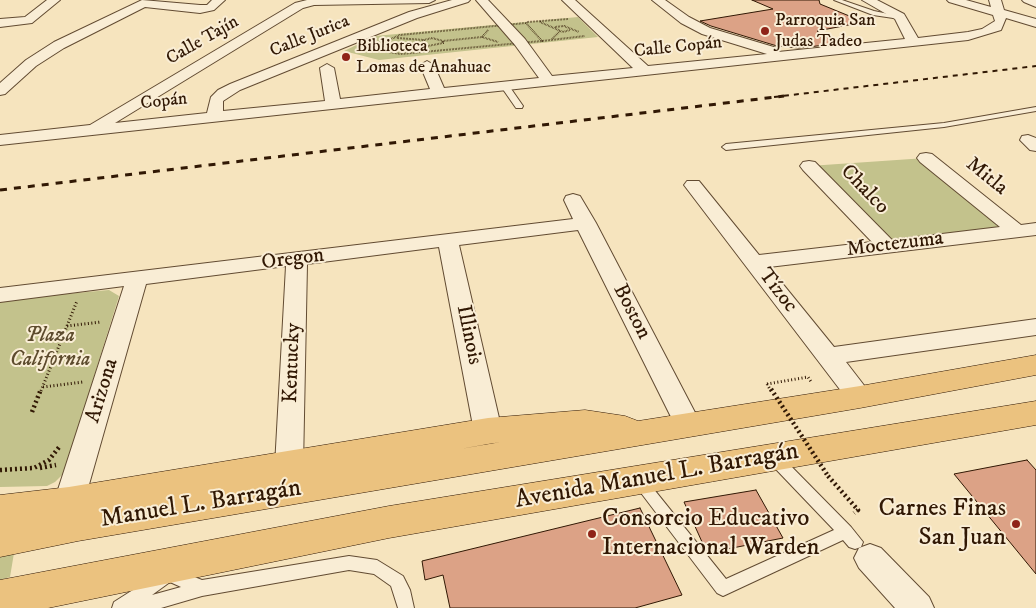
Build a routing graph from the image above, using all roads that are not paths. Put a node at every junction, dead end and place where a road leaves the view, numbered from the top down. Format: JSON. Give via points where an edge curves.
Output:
{"nodes":[{"id":1,"x":54,"y":0,"type":"edge"},
{"id":2,"x":219,"y":0,"type":"edge"},
{"id":3,"x":429,"y":0,"type":"edge"},
{"id":4,"x":457,"y":0,"type":"edge"},
{"id":5,"x":482,"y":0,"type":"edge"},
{"id":6,"x":568,"y":0,"type":"edge"},
{"id":7,"x":658,"y":0,"type":"edge"},
{"id":8,"x":837,"y":0,"type":"edge"},
{"id":9,"x":868,"y":0,"type":"edge"},
{"id":10,"x":953,"y":0,"type":"edge"},
{"id":11,"x":1028,"y":0,"type":"edge"},
{"id":12,"x":391,"y":1,"type":"edge"},
{"id":13,"x":148,"y":2,"type":"edge"},
{"id":14,"x":1036,"y":4,"type":"edge"},
{"id":15,"x":997,"y":7,"type":"edge"},
{"id":16,"x":900,"y":17,"type":"junction"},
{"id":17,"x":0,"y":23,"type":"edge"},
{"id":18,"x":1036,"y":23,"type":"edge"},
{"id":19,"x":913,"y":41,"type":"junction"},
{"id":20,"x":790,"y":54,"type":"junction"},
{"id":21,"x":427,"y":64,"type":"dead end"},
{"id":22,"x":327,"y":68,"type":"dead end"},
{"id":23,"x":645,"y":71,"type":"junction"},
{"id":24,"x":548,"y":82,"type":"junction"},
{"id":25,"x":504,"y":85,"type":"junction"},
{"id":26,"x":0,"y":90,"type":"edge"},
{"id":27,"x":439,"y":92,"type":"junction"},
{"id":28,"x":333,"y":104,"type":"junction"},
{"id":29,"x":519,"y":106,"type":"dead end"},
{"id":30,"x":1036,"y":109,"type":"edge"},
{"id":31,"x":215,"y":116,"type":"junction"},
{"id":32,"x":92,"y":130,"type":"junction"},
{"id":33,"x":0,"y":140,"type":"edge"},
{"id":34,"x":726,"y":147,"type":"dead end"},
{"id":35,"x":926,"y":158,"type":"dead end"},
{"id":36,"x":809,"y":166,"type":"dead end"},
{"id":37,"x":693,"y":185,"type":"dead end"},
{"id":38,"x":573,"y":200,"type":"dead end"},
{"id":39,"x":586,"y":223,"type":"junction"},
{"id":40,"x":1026,"y":230,"type":"edge"},
{"id":41,"x":448,"y":240,"type":"junction"},
{"id":42,"x":887,"y":246,"type":"junction"},
{"id":43,"x":297,"y":259,"type":"junction"},
{"id":44,"x":755,"y":262,"type":"junction"},
{"id":45,"x":138,"y":280,"type":"junction"},
{"id":46,"x":0,"y":296,"type":"edge"},
{"id":47,"x":1036,"y":327,"type":"edge"},
{"id":48,"x":828,"y":356,"type":"junction"},
{"id":49,"x":1036,"y":365,"type":"edge"},
{"id":50,"x":860,"y":397,"type":"junction"},
{"id":51,"x":1036,"y":413,"type":"edge"},
{"id":52,"x":688,"y":424,"type":"junction"},
{"id":53,"x":488,"y":431,"type":"junction"},
{"id":54,"x":648,"y":432,"type":"junction"},
{"id":55,"x":773,"y":457,"type":"junction"},
{"id":56,"x":290,"y":466,"type":"junction"},
{"id":57,"x":403,"y":473,"type":"joint"},
{"id":58,"x":638,"y":480,"type":"junction"},
{"id":59,"x":68,"y":502,"type":"junction"},
{"id":60,"x":0,"y":510,"type":"edge"},
{"id":61,"x":0,"y":540,"type":"edge"},
{"id":62,"x":278,"y":542,"type":"junction"},
{"id":63,"x":857,"y":544,"type":"junction"},
{"id":64,"x":186,"y":581,"type":"junction"},
{"id":65,"x":16,"y":600,"type":"edge"},
{"id":66,"x":120,"y":608,"type":"edge"},
{"id":67,"x":135,"y":608,"type":"edge"},
{"id":68,"x":406,"y":608,"type":"edge"},
{"id":69,"x":917,"y":608,"type":"edge"}],
"edges":[{"from":1,"to":17,"type":"street","via":[[28,20]]},
{"from":2,"to":13,"type":"street","via":[[210,8],[200,10]]},
{"from":3,"to":12,"type":"street","name":"Calle Tajín"},
{"from":4,"to":31,"type":"street","name":"Calle Jurica","via":[[235,87],[216,100]]},
{"from":5,"to":24,"type":"street","via":[[521,44]]},
{"from":6,"to":23,"type":"street"},
{"from":7,"to":20,"type":"street","via":[[706,31],[744,44]]},
{"from":8,"to":16,"type":"lane","via":[[872,13]]},
{"from":9,"to":16,"type":"street"},
{"from":10,"to":15,"type":"street"},
{"from":11,"to":14,"type":"street"},
{"from":12,"to":32,"type":"street","name":"Calle Tajín","via":[[299,5]]},
{"from":13,"to":26,"type":"street","via":[[59,45],[31,63]]},
{"from":15,"to":18,"type":"street"},
{"from":15,"to":19,"type":"street","name":"Calle Copán","via":[[1001,21],[998,27],[986,32]]},
{"from":16,"to":19,"type":"street"},
{"from":19,"to":20,"type":"street","name":"Calle Copán"},
{"from":20,"to":23,"type":"street","name":"Calle Copán"},
{"from":21,"to":27,"type":"street"},
{"from":22,"to":28,"type":"street"},
{"from":23,"to":24,"type":"street","name":"Calle Copán"},
{"from":24,"to":25,"type":"street","name":"Calle Copán"},
{"from":25,"to":27,"type":"street","name":"Calle Copán"},
{"from":25,"to":29,"type":"lane"},
{"from":27,"to":28,"type":"street","name":"Calle Copán"},
{"from":28,"to":31,"type":"street","name":"Copán"},
{"from":30,"to":34,"type":"lane","via":[[944,125]]},
{"from":31,"to":32,"type":"street","name":"Copán"},
{"from":32,"to":33,"type":"street","name":"Copán"},
{"from":35,"to":40,"type":"street","name":"Mitla"},
{"from":36,"to":42,"type":"street","name":"Chalco"},
{"from":37,"to":44,"type":"street","name":"Tízoc"},
{"from":38,"to":39,"type":"street","name":"Boston"},
{"from":39,"to":41,"type":"street","name":"Oregon"},
{"from":39,"to":52,"type":"street","name":"Boston"},
{"from":40,"to":42,"type":"street","name":"Moctezuma"},
{"from":41,"to":43,"type":"street","name":"Oregon"},
{"from":41,"to":53,"type":"street","name":"Illinois"},
{"from":42,"to":44,"type":"street","name":"Moctezuma"},
{"from":43,"to":45,"type":"street","name":"Oregon"},
{"from":43,"to":56,"type":"street","name":"Kentucky"},
{"from":44,"to":48,"type":"street","name":"Tízoc"},
{"from":45,"to":46,"type":"street","name":"Oregon"},
{"from":45,"to":59,"type":"street","name":"Arizona"},
{"from":47,"to":48,"type":"street"},
{"from":48,"to":50,"type":"street","name":"Tízoc"},
{"from":49,"to":50,"type":"highway","name":"Avenida Manuel L. Barragán"},
{"from":50,"to":52,"type":"highway","name":"Avenida Manuel L. Barragán"},
{"from":51,"to":55,"type":"highway","name":"Avenida Manuel L. Barragán"},
{"from":52,"to":54,"type":"highway","name":"Avenida Manuel L. Barragán"},
{"from":53,"to":54,"type":"highway","via":[[585,422]]},
{"from":53,"to":56,"type":"highway"},
{"from":54,"to":57,"type":"highway","name":"Avenida Manuel L. Barragán"},
{"from":55,"to":58,"type":"highway","name":"Avenida Manuel L. Barragán"},
{"from":55,"to":63,"type":"lane"},
{"from":56,"to":59,"type":"highway"},
{"from":57,"to":61,"type":"highway","name":"Manuel L. Barragán"},
{"from":58,"to":62,"type":"highway","name":"Avenida Manuel L. Barragán"},
{"from":58,"to":63,"type":"lane","via":[[723,588]]},
{"from":59,"to":60,"type":"highway"},
{"from":62,"to":64,"type":"highway"},
{"from":62,"to":65,"type":"highway"},
{"from":63,"to":69,"type":"street"},
{"from":64,"to":65,"type":"highway"},
{"from":64,"to":66,"type":"lane"},
{"from":64,"to":67,"type":"lane"},
{"from":64,"to":68,"type":"lane","via":[[334,564],[364,564],[376,567],[397,581]]}]}
